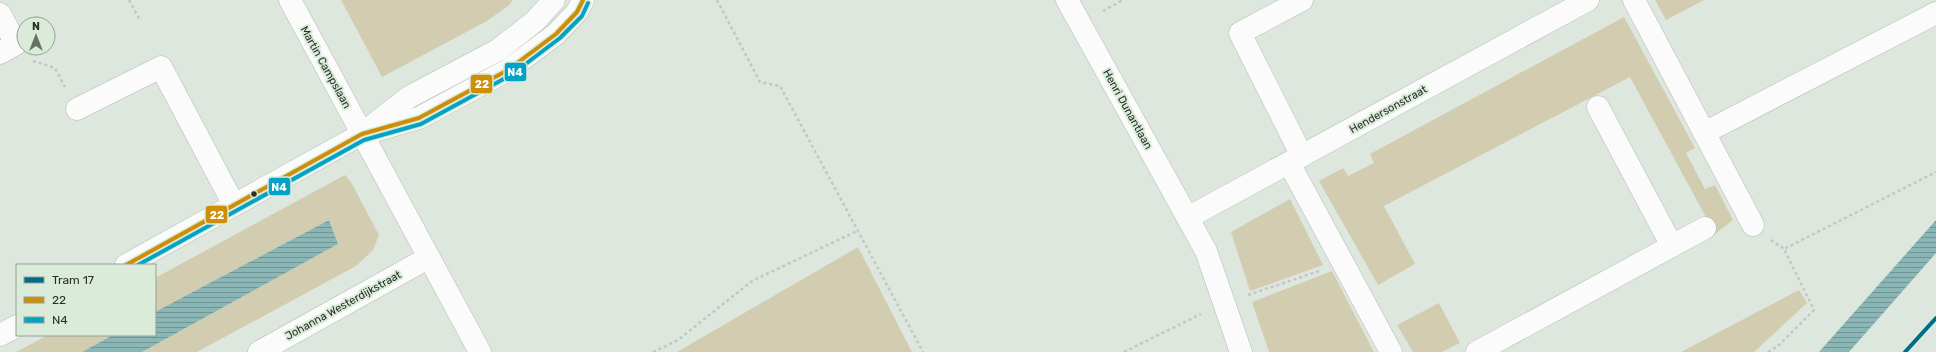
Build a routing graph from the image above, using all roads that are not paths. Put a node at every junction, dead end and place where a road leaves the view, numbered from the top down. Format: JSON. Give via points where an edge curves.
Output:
{"nodes":[{"id":1,"x":290,"y":0,"type":"edge"},
{"id":2,"x":554,"y":0,"type":"edge"},
{"id":3,"x":583,"y":0,"type":"edge"},
{"id":4,"x":1067,"y":0,"type":"edge"},
{"id":5,"x":1302,"y":0,"type":"edge"},
{"id":6,"x":1634,"y":0,"type":"edge"},
{"id":7,"x":1584,"y":1,"type":"edge"},
{"id":8,"x":1936,"y":13,"type":"edge"},
{"id":9,"x":0,"y":14,"type":"edge"},
{"id":10,"x":2,"y":52,"type":"edge"},
{"id":11,"x":1598,"y":107,"type":"dead end"},
{"id":12,"x":77,"y":109,"type":"road end"},
{"id":13,"x":1704,"y":133,"type":"junction"},
{"id":14,"x":362,"y":134,"type":"junction"},
{"id":15,"x":1296,"y":159,"type":"junction"},
{"id":16,"x":234,"y":205,"type":"junction"},
{"id":17,"x":1189,"y":217,"type":"junction"},
{"id":18,"x":1753,"y":225,"type":"dead end"},
{"id":19,"x":1705,"y":228,"type":"dead end"},
{"id":20,"x":1672,"y":246,"type":"junction"},
{"id":21,"x":428,"y":258,"type":"junction"},
{"id":22,"x":128,"y":264,"type":"edge"},
{"id":23,"x":16,"y":327,"type":"edge"},
{"id":24,"x":0,"y":335,"type":"edge"},
{"id":25,"x":259,"y":352,"type":"edge"},
{"id":26,"x":480,"y":352,"type":"edge"},
{"id":27,"x":1241,"y":352,"type":"edge"},
{"id":28,"x":1391,"y":352,"type":"edge"},
{"id":29,"x":1478,"y":352,"type":"edge"}],
"edges":[{"from":1,"to":14,"type":"street","name":"Martin Campslaan"},
{"from":2,"to":14,"type":"street","via":[[535,21],[498,50],[409,97]]},
{"from":3,"to":14,"type":"street","via":[[577,12],[556,34],[508,70],[419,118]]},
{"from":4,"to":17,"type":"street","name":"Henri Dunantlaan"},
{"from":5,"to":15,"type":"street","via":[[1240,33]]},
{"from":6,"to":13,"type":"street"},
{"from":7,"to":15,"type":"street","name":"Hendersonstraat"},
{"from":8,"to":13,"type":"street"},
{"from":9,"to":10,"type":"street","via":[[16,44]]},
{"from":11,"to":20,"type":"street"},
{"from":12,"to":16,"type":"street","via":[[161,67]]},
{"from":13,"to":18,"type":"street"},
{"from":14,"to":16,"type":"street"},
{"from":14,"to":21,"type":"street","name":"Martin Campslaan"},
{"from":15,"to":17,"type":"street","name":"Hendersonstraat"},
{"from":15,"to":28,"type":"street"},
{"from":16,"to":22,"type":"street"},
{"from":17,"to":27,"type":"street","name":"Henri Dunantlaan","via":[[1206,251]]},
{"from":19,"to":20,"type":"street"},
{"from":20,"to":29,"type":"street"},
{"from":21,"to":25,"type":"street","name":"Johanna Westerdijkstraat"},
{"from":21,"to":26,"type":"street","name":"Martin Campslaan"},
{"from":23,"to":24,"type":"street"}]}
